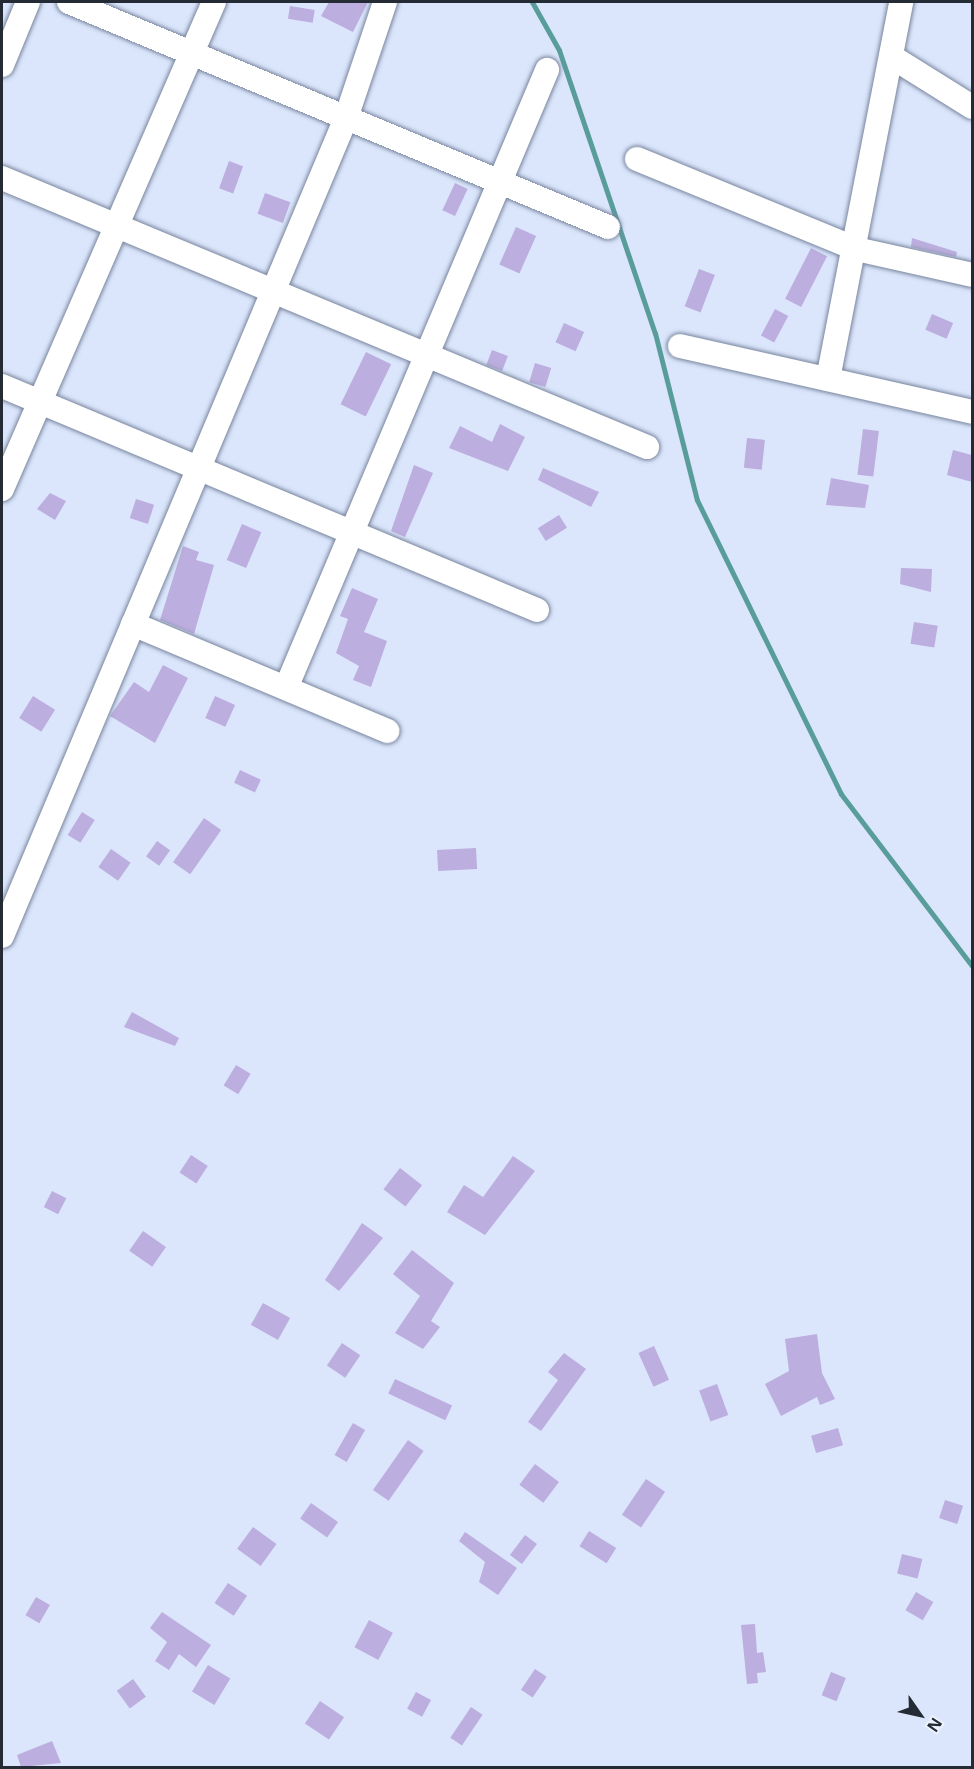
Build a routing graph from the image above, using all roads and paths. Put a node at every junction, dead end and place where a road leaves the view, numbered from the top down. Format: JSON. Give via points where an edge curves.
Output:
{"nodes":[{"id":1,"x":28,"y":2,"type":"edge"},
{"id":2,"x":69,"y":2,"type":"edge"},
{"id":3,"x":214,"y":2,"type":"edge"},
{"id":4,"x":385,"y":2,"type":"edge"},
{"id":5,"x":901,"y":2,"type":"edge"},
{"id":6,"x":191,"y":53,"type":"junction"},
{"id":7,"x":892,"y":57,"type":"junction"},
{"id":8,"x":2,"y":65,"type":"edge"},
{"id":9,"x":547,"y":70,"type":"dead end"},
{"id":10,"x":972,"y":107,"type":"edge"},
{"id":11,"x":346,"y":118,"type":"junction"},
{"id":12,"x":637,"y":159,"type":"dead end"},
{"id":13,"x":2,"y":178,"type":"edge"},
{"id":14,"x":500,"y":182,"type":"junction"},
{"id":15,"x":116,"y":226,"type":"junction"},
{"id":16,"x":608,"y":227,"type":"dead end"},
{"id":17,"x":856,"y":249,"type":"junction"},
{"id":18,"x":972,"y":275,"type":"edge"},
{"id":19,"x":274,"y":291,"type":"junction"},
{"id":20,"x":680,"y":346,"type":"dead end"},
{"id":21,"x":427,"y":355,"type":"junction"},
{"id":22,"x":828,"y":380,"type":"junction"},
{"id":23,"x":2,"y":386,"type":"edge"},
{"id":24,"x":39,"y":402,"type":"junction"},
{"id":25,"x":972,"y":412,"type":"edge"},
{"id":26,"x":648,"y":447,"type":"dead end"},
{"id":27,"x":199,"y":469,"type":"junction"},
{"id":28,"x":2,"y":489,"type":"edge"},
{"id":29,"x":352,"y":532,"type":"junction"},
{"id":30,"x":537,"y":610,"type":"dead end"},
{"id":31,"x":133,"y":624,"type":"junction"},
{"id":32,"x":286,"y":688,"type":"junction"},
{"id":33,"x":387,"y":730,"type":"dead end"},
{"id":34,"x":2,"y":936,"type":"edge"}],
"edges":[{"from":1,"to":8,"type":"street"},
{"from":2,"to":6,"type":"street"},
{"from":3,"to":6,"type":"street"},
{"from":4,"to":11,"type":"street"},
{"from":5,"to":7,"type":"street"},
{"from":6,"to":11,"type":"street"},
{"from":6,"to":15,"type":"street"},
{"from":7,"to":10,"type":"street"},
{"from":7,"to":17,"type":"street"},
{"from":9,"to":14,"type":"street"},
{"from":11,"to":14,"type":"street"},
{"from":11,"to":19,"type":"street"},
{"from":12,"to":17,"type":"street"},
{"from":13,"to":15,"type":"street"},
{"from":14,"to":16,"type":"street"},
{"from":14,"to":21,"type":"street"},
{"from":15,"to":19,"type":"street"},
{"from":15,"to":24,"type":"street"},
{"from":17,"to":18,"type":"street"},
{"from":17,"to":22,"type":"street"},
{"from":19,"to":21,"type":"street"},
{"from":19,"to":27,"type":"street"},
{"from":20,"to":22,"type":"street"},
{"from":21,"to":26,"type":"street"},
{"from":21,"to":29,"type":"street"},
{"from":22,"to":25,"type":"street"},
{"from":23,"to":24,"type":"street"},
{"from":24,"to":27,"type":"street"},
{"from":24,"to":28,"type":"street"},
{"from":27,"to":29,"type":"street"},
{"from":27,"to":31,"type":"street"},
{"from":29,"to":30,"type":"street"},
{"from":29,"to":32,"type":"street"},
{"from":31,"to":32,"type":"street"},
{"from":31,"to":34,"type":"street"},
{"from":32,"to":33,"type":"street"}]}
